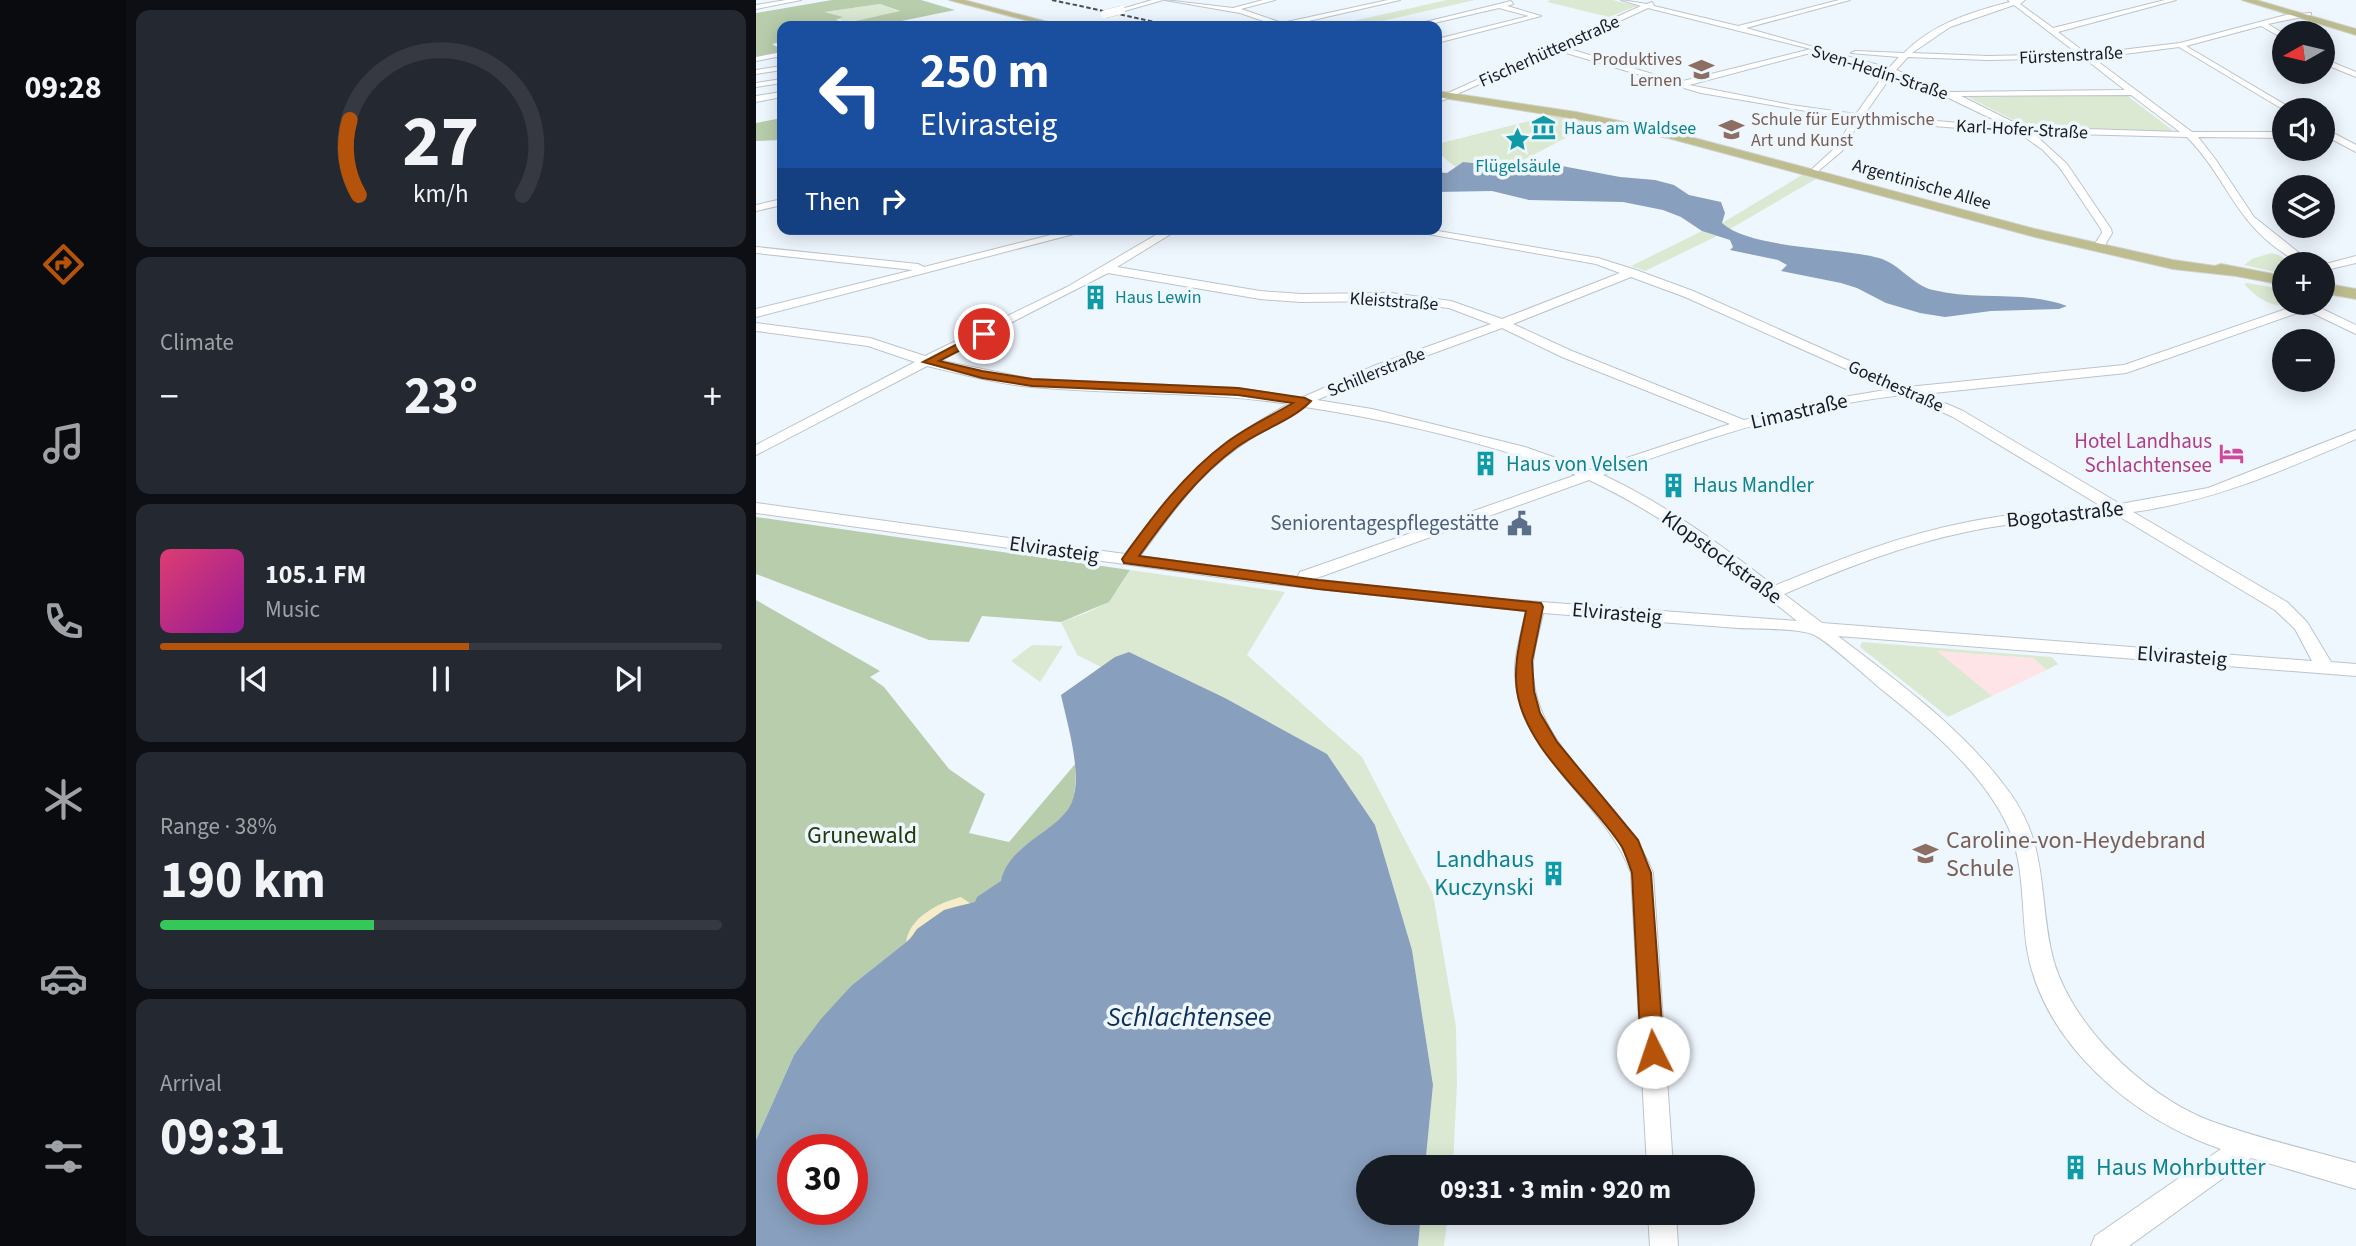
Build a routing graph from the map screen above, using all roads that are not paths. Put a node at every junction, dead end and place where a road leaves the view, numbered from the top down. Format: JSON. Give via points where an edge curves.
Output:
{"nodes":[{"id":1,"x":798,"y":0,"type":"edge"},
{"id":2,"x":1160,"y":0,"type":"edge"},
{"id":3,"x":1168,"y":0,"type":"edge"},
{"id":4,"x":1272,"y":0,"type":"edge"},
{"id":5,"x":1397,"y":0,"type":"edge"},
{"id":6,"x":1524,"y":0,"type":"edge"},
{"id":7,"x":1624,"y":0,"type":"edge"},
{"id":8,"x":1661,"y":0,"type":"edge"},
{"id":9,"x":1823,"y":0,"type":"edge"},
{"id":10,"x":1847,"y":0,"type":"edge"},
{"id":11,"x":2028,"y":0,"type":"edge"},
{"id":12,"x":2173,"y":0,"type":"edge"},
{"id":13,"x":2246,"y":0,"type":"edge"},
{"id":14,"x":2262,"y":0,"type":"edge"},
{"id":15,"x":950,"y":1,"type":"edge"},
{"id":16,"x":2013,"y":2,"type":"edge"},
{"id":17,"x":1836,"y":3,"type":"junction"},
{"id":18,"x":1500,"y":6,"type":"junction"},
{"id":19,"x":1648,"y":6,"type":"junction"},
{"id":20,"x":756,"y":7,"type":"edge"},
{"id":21,"x":1229,"y":9,"type":"junction"},
{"id":22,"x":1105,"y":14,"type":"dead end"},
{"id":23,"x":2309,"y":14,"type":"junction"},
{"id":24,"x":2297,"y":15,"type":"junction"},
{"id":25,"x":1020,"y":21,"type":"edge"},
{"id":26,"x":1036,"y":21,"type":"edge"},
{"id":27,"x":1270,"y":21,"type":"edge"},
{"id":28,"x":1305,"y":21,"type":"edge"},
{"id":29,"x":1435,"y":21,"type":"edge"},
{"id":30,"x":2263,"y":24,"type":"junction"},
{"id":31,"x":1734,"y":29,"type":"junction"},
{"id":32,"x":2272,"y":30,"type":"edge"},
{"id":33,"x":2356,"y":30,"type":"edge"},
{"id":34,"x":2052,"y":31,"type":"junction"},
{"id":35,"x":1442,"y":40,"type":"edge"},
{"id":36,"x":2180,"y":45,"type":"junction"},
{"id":37,"x":1558,"y":48,"type":"junction"},
{"id":38,"x":1818,"y":51,"type":"junction"},
{"id":39,"x":1828,"y":53,"type":"junction"},
{"id":40,"x":777,"y":55,"type":"edge"},
{"id":41,"x":1902,"y":56,"type":"junction"},
{"id":42,"x":2084,"y":56,"type":"junction"},
{"id":43,"x":756,"y":58,"type":"edge"},
{"id":44,"x":2335,"y":66,"type":"edge"},
{"id":45,"x":777,"y":69,"type":"edge"},
{"id":46,"x":1889,"y":71,"type":"junction"},
{"id":47,"x":756,"y":72,"type":"edge"},
{"id":48,"x":2356,"y":75,"type":"edge"},
{"id":49,"x":777,"y":82,"type":"edge"},
{"id":50,"x":756,"y":85,"type":"edge"},
{"id":51,"x":1678,"y":85,"type":"junction"},
{"id":52,"x":2133,"y":92,"type":"junction"},
{"id":53,"x":1950,"y":94,"type":"junction"},
{"id":54,"x":1442,"y":95,"type":"edge"},
{"id":55,"x":777,"y":96,"type":"edge"},
{"id":56,"x":1450,"y":96,"type":"junction"},
{"id":57,"x":756,"y":99,"type":"edge"},
{"id":58,"x":2272,"y":99,"type":"edge"},
{"id":59,"x":1442,"y":100,"type":"edge"},
{"id":60,"x":1603,"y":117,"type":"junction"},
{"id":61,"x":1859,"y":117,"type":"junction"},
{"id":62,"x":2020,"y":130,"type":"junction"},
{"id":63,"x":2190,"y":135,"type":"junction"},
{"id":64,"x":2272,"y":135,"type":"edge"},
{"id":65,"x":2335,"y":138,"type":"edge"},
{"id":66,"x":2356,"y":149,"type":"edge"},
{"id":67,"x":1817,"y":169,"type":"junction"},
{"id":68,"x":777,"y":203,"type":"edge"},
{"id":69,"x":756,"y":208,"type":"edge"},
{"id":70,"x":1064,"y":235,"type":"edge"},
{"id":71,"x":1164,"y":235,"type":"edge"},
{"id":72,"x":1442,"y":235,"type":"edge"},
{"id":73,"x":2100,"y":246,"type":"junction"},
{"id":74,"x":756,"y":250,"type":"edge"},
{"id":75,"x":2290,"y":252,"type":"edge"},
{"id":76,"x":2356,"y":259,"type":"edge"},
{"id":77,"x":2335,"y":266,"type":"edge"},
{"id":78,"x":1107,"y":269,"type":"junction"},
{"id":79,"x":924,"y":270,"type":"junction"},
{"id":80,"x":1632,"y":272,"type":"junction"},
{"id":81,"x":2233,"y":272,"type":"joint"},
{"id":82,"x":2272,"y":279,"type":"edge"},
{"id":83,"x":2335,"y":291,"type":"edge"},
{"id":84,"x":2356,"y":294,"type":"edge"},
{"id":85,"x":756,"y":313,"type":"edge"},
{"id":86,"x":2282,"y":315,"type":"edge"},
{"id":87,"x":2328,"y":315,"type":"edge"},
{"id":88,"x":1503,"y":324,"type":"junction"},
{"id":89,"x":756,"y":327,"type":"edge"},
{"id":90,"x":2356,"y":330,"type":"edge"},
{"id":91,"x":929,"y":362,"type":"junction"},
{"id":92,"x":1907,"y":390,"type":"junction"},
{"id":93,"x":1305,"y":401,"type":"junction"},
{"id":94,"x":1743,"y":424,"type":"junction"},
{"id":95,"x":2356,"y":434,"type":"edge"},
{"id":96,"x":756,"y":451,"type":"edge"},
{"id":97,"x":1590,"y":475,"type":"junction"},
{"id":98,"x":756,"y":508,"type":"edge"},
{"id":99,"x":2119,"y":509,"type":"junction"},
{"id":100,"x":1129,"y":559,"type":"junction"},
{"id":101,"x":1302,"y":583,"type":"junction"},
{"id":102,"x":1773,"y":592,"type":"junction"},
{"id":103,"x":1535,"y":607,"type":"junction"},
{"id":104,"x":1819,"y":629,"type":"junction"},
{"id":105,"x":2324,"y":667,"type":"junction"},
{"id":106,"x":2356,"y":670,"type":"edge"},
{"id":107,"x":2248,"y":1145,"type":"junction"},
{"id":108,"x":1659,"y":1155,"type":"edge"},
{"id":109,"x":2356,"y":1175,"type":"edge"},
{"id":110,"x":1663,"y":1225,"type":"edge"},
{"id":111,"x":1664,"y":1246,"type":"edge"},
{"id":112,"x":2105,"y":1246,"type":"edge"}],
"edges":[{"from":1,"to":20,"type":"street"},
{"from":2,"to":22,"type":"street","bridge":true},
{"from":3,"to":21,"type":"street"},
{"from":4,"to":21,"type":"street"},
{"from":5,"to":28,"type":"street"},
{"from":6,"to":18,"type":"street"},
{"from":7,"to":19,"type":"street","name":"Sven-Hedin-Straße"},
{"from":8,"to":19,"type":"street","name":"Fischerhüttenstraße"},
{"from":9,"to":17,"type":"street"},
{"from":10,"to":17,"type":"street"},
{"from":11,"to":16,"type":"street"},
{"from":12,"to":34,"type":"street"},
{"from":13,"to":24,"type":"main road"},
{"from":14,"to":23,"type":"main road"},
{"from":15,"to":25,"type":"main road"},
{"from":15,"to":26,"type":"main road"},
{"from":16,"to":34,"type":"street"},
{"from":16,"to":41,"type":"street","via":[[1944,26]]},
{"from":17,"to":31,"type":"street"},
{"from":18,"to":29,"type":"street"},
{"from":18,"to":35,"type":"street","via":[[1537,16]]},
{"from":19,"to":31,"type":"street","name":"Sven-Hedin-Straße"},
{"from":19,"to":37,"type":"street","name":"Fischerhüttenstraße"},
{"from":21,"to":27,"type":"street"},
{"from":23,"to":24,"type":"street","name":"Fürstenstraße"},
{"from":23,"to":33,"type":"main road"},
{"from":24,"to":30,"type":"street","name":"Fürstenstraße"},
{"from":24,"to":33,"type":"main road"},
{"from":30,"to":32,"type":"street"},
{"from":30,"to":36,"type":"street","name":"Fürstenstraße"},
{"from":31,"to":38,"type":"street","name":"Sven-Hedin-Straße"},
{"from":34,"to":42,"type":"street"},
{"from":36,"to":42,"type":"street","name":"Fürstenstraße"},
{"from":36,"to":58,"type":"street"},
{"from":37,"to":51,"type":"street","name":"Karl-Hofer-Straße"},
{"from":37,"to":56,"type":"street","name":"Fischerhüttenstraße"},
{"from":38,"to":39,"type":"street","name":"Sven-Hedin-Straße"},
{"from":38,"to":51,"type":"street"},
{"from":39,"to":41,"type":"street","name":"Fürstenstraße"},
{"from":39,"to":46,"type":"street","name":"Sven-Hedin-Straße"},
{"from":40,"to":43,"type":"street"},
{"from":41,"to":42,"type":"street","name":"Fürstenstraße"},
{"from":41,"to":46,"type":"street"},
{"from":42,"to":52,"type":"street"},
{"from":44,"to":48,"type":"street"},
{"from":45,"to":47,"type":"street"},
{"from":46,"to":53,"type":"street","name":"Sven-Hedin-Straße"},
{"from":46,"to":61,"type":"street"},
{"from":49,"to":50,"type":"street"},
{"from":51,"to":61,"type":"street","name":"Karl-Hofer-Straße"},
{"from":52,"to":53,"type":"street"},
{"from":52,"to":63,"type":"street"},
{"from":53,"to":62,"type":"street","name":"Sven-Hedin-Straße"},
{"from":54,"to":56,"type":"main road","name":"Argentinische Allee"},
{"from":55,"to":57,"type":"street"},
{"from":56,"to":59,"type":"street","name":"Fischerhüttenstraße"},
{"from":56,"to":60,"type":"main road","name":"Argentinische Allee"},
{"from":60,"to":67,"type":"main road","name":"Argentinische Allee","via":[[1690,134]]},
{"from":60,"to":73,"type":"main road","name":"Argentinische Allee","via":[[1741,151],[1963,217]]},
{"from":61,"to":62,"type":"street","name":"Karl-Hofer-Straße"},
{"from":61,"to":67,"type":"street","via":[[1847,141]]},
{"from":62,"to":63,"type":"street","name":"Karl-Hofer-Straße"},
{"from":62,"to":73,"type":"street","name":"Sven-Hedin-Straße","via":[[2047,149],[2106,229]]},
{"from":63,"to":64,"type":"street","name":"Karl-Hofer-Straße"},
{"from":63,"to":75,"type":"street","via":[[2213,159],[2249,218]]},
{"from":65,"to":66,"type":"street"},
{"from":67,"to":73,"type":"main road","name":"Argentinische Allee"},
{"from":68,"to":69,"type":"street"},
{"from":70,"to":79,"type":"street"},
{"from":71,"to":78,"type":"street"},
{"from":72,"to":80,"type":"street","name":"Goethestraße","via":[[1563,254]]},
{"from":73,"to":81,"type":"main road","name":"Argentinische Allee"},
{"from":74,"to":79,"type":"street"},
{"from":76,"to":77,"type":"street"},
{"from":78,"to":88,"type":"street","name":"Kleiststraße","via":[[1259,295],[1434,302]]},
{"from":78,"to":91,"type":"street"},
{"from":79,"to":85,"type":"street"},
{"from":80,"to":88,"type":"street","name":"Schillerstraße"},
{"from":80,"to":92,"type":"street","name":"Goethestraße"},
{"from":81,"to":82,"type":"main road","name":"Argentinische Allee"},
{"from":83,"to":84,"type":"main road"},
{"from":86,"to":92,"type":"street","name":"Limastraße","via":[[2111,372]]},
{"from":87,"to":90,"type":"street"},
{"from":88,"to":93,"type":"street","name":"Schillerstraße"},
{"from":88,"to":94,"type":"street","name":"Kleiststraße"},
{"from":89,"to":91,"type":"street","name":"Klopstockstraße","via":[[870,342]]},
{"from":91,"to":93,"type":"street","name":"Klopstockstraße","via":[[1032,383],[1238,392]]},
{"from":91,"to":96,"type":"street"},
{"from":92,"to":94,"type":"street","name":"Limastraße"},
{"from":92,"to":99,"type":"street","name":"Goethestraße","via":[[1958,414]]},
{"from":93,"to":97,"type":"street","name":"Klopstockstraße","via":[[1447,430]]},
{"from":93,"to":100,"type":"street","name":"Schillerstraße","via":[[1234,443],[1206,466],[1174,498]]},
{"from":94,"to":97,"type":"street","name":"Limastraße"},
{"from":95,"to":99,"type":"street","name":"Bogotastraße","via":[[2214,491]]},
{"from":97,"to":101,"type":"street","name":"Limastraße","via":[[1306,576]]},
{"from":97,"to":102,"type":"street","name":"Klopstockstraße","via":[[1663,513]]},
{"from":98,"to":100,"type":"street","name":"Elvirasteig"},
{"from":99,"to":102,"type":"street","name":"Bogotastraße","via":[[2006,520],[1929,535]]},
{"from":99,"to":105,"type":"street","name":"Goethestraße","via":[[2295,615]]},
{"from":100,"to":101,"type":"street","name":"Elvirasteig"},
{"from":101,"to":103,"type":"street","name":"Elvirasteig"},
{"from":102,"to":104,"type":"street","name":"Klopstockstraße"},
{"from":103,"to":104,"type":"street","name":"Elvirasteig"},
{"from":103,"to":108,"type":"street","via":[[1524,661],[1525,691],[1532,713],[1551,746],[1631,845],[1642,873]]},
{"from":104,"to":105,"type":"street","name":"Elvirasteig"},
{"from":104,"to":107,"type":"street","name":"Klopstockstraße","via":[[1940,726],[2003,797],[2031,867],[2039,950],[2050,988],[2071,1026],[2106,1065],[2155,1104],[2199,1129]]},
{"from":105,"to":106,"type":"street","name":"Elvirasteig"},
{"from":107,"to":109,"type":"street","name":"Klopstockstraße"},
{"from":107,"to":112,"type":"street"},
{"from":110,"to":111,"type":"street"}]}
